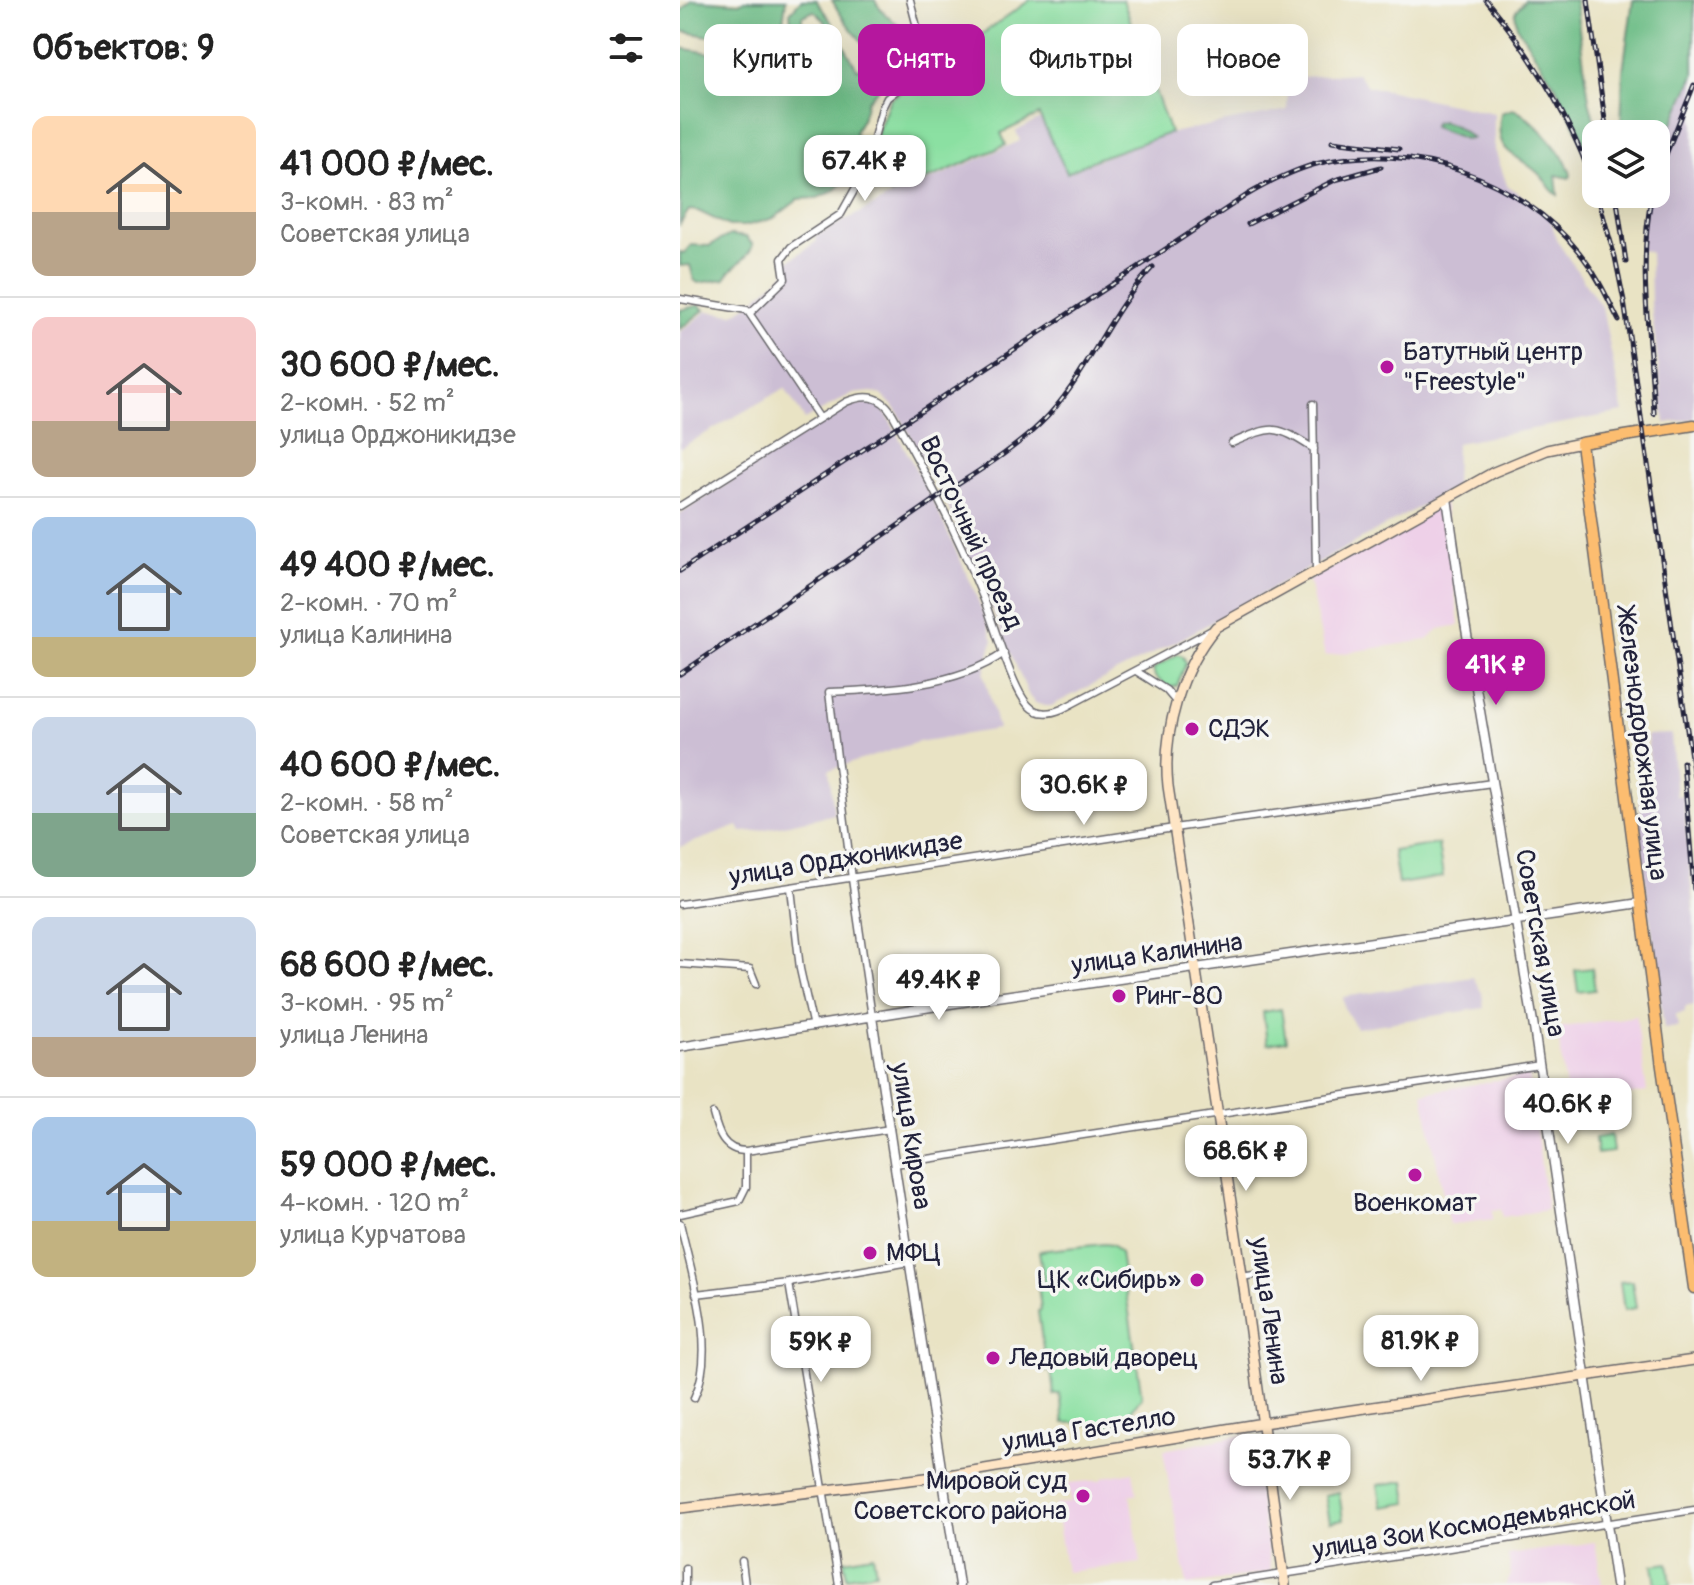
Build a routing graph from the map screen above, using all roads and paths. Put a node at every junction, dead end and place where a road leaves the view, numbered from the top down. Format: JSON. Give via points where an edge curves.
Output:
{"nodes":[{"id":1,"x":910,"y":0,"type":"edge"},
{"id":2,"x":680,"y":299,"type":"edge"},
{"id":3,"x":750,"y":313,"type":"junction"},
{"id":4,"x":1313,"y":404,"type":"dead end"},
{"id":5,"x":819,"y":417,"type":"junction"},
{"id":6,"x":1694,"y":425,"type":"edge"},
{"id":7,"x":1232,"y":443,"type":"dead end"},
{"id":8,"x":1581,"y":443,"type":"junction"},
{"id":9,"x":1314,"y":449,"type":"junction"},
{"id":10,"x":1447,"y":498,"type":"junction"},
{"id":11,"x":680,"y":506,"type":"edge"},
{"id":12,"x":1316,"y":571,"type":"junction"},
{"id":13,"x":1216,"y":627,"type":"junction"},
{"id":14,"x":1004,"y":653,"type":"junction"},
{"id":15,"x":1136,"y":671,"type":"junction"},
{"id":16,"x":1177,"y":704,"type":"junction"},
{"id":17,"x":1492,"y":783,"type":"junction"},
{"id":18,"x":1174,"y":828,"type":"junction"},
{"id":19,"x":852,"y":879,"type":"junction"},
{"id":20,"x":791,"y":888,"type":"junction"},
{"id":21,"x":1640,"y":903,"type":"junction"},
{"id":22,"x":680,"y":904,"type":"edge"},
{"id":23,"x":1517,"y":922,"type":"junction"},
{"id":24,"x":680,"y":964,"type":"edge"},
{"id":25,"x":1195,"y":968,"type":"junction"},
{"id":26,"x":756,"y":984,"type":"dead end"},
{"id":27,"x":872,"y":1017,"type":"junction"},
{"id":28,"x":813,"y":1027,"type":"junction"},
{"id":29,"x":680,"y":1047,"type":"edge"},
{"id":30,"x":1540,"y":1065,"type":"junction"},
{"id":31,"x":1217,"y":1113,"type":"junction"},
{"id":32,"x":713,"y":1114,"type":"dead end"},
{"id":33,"x":890,"y":1129,"type":"junction"},
{"id":34,"x":746,"y":1151,"type":"junction"},
{"id":35,"x":895,"y":1164,"type":"junction"},
{"id":36,"x":680,"y":1214,"type":"edge"},
{"id":37,"x":680,"y":1223,"type":"edge"},
{"id":38,"x":910,"y":1262,"type":"junction"},
{"id":39,"x":1265,"y":1273,"type":"dead end"},
{"id":40,"x":1242,"y":1277,"type":"junction"},
{"id":41,"x":789,"y":1283,"type":"junction"},
{"id":42,"x":1694,"y":1288,"type":"edge"},
{"id":43,"x":696,"y":1294,"type":"junction"},
{"id":44,"x":1694,"y":1360,"type":"edge"},
{"id":45,"x":1585,"y":1376,"type":"junction"},
{"id":46,"x":694,"y":1398,"type":"dead end"},
{"id":47,"x":1263,"y":1423,"type":"junction"},
{"id":48,"x":942,"y":1476,"type":"junction"},
{"id":49,"x":825,"y":1492,"type":"junction"},
{"id":50,"x":680,"y":1508,"type":"edge"},
{"id":51,"x":1694,"y":1510,"type":"edge"},
{"id":52,"x":1607,"y":1525,"type":"junction"},
{"id":53,"x":742,"y":1561,"type":"dead end"},
{"id":54,"x":685,"y":1568,"type":"dead end"},
{"id":55,"x":1284,"y":1580,"type":"edge"},
{"id":56,"x":685,"y":1585,"type":"edge"},
{"id":57,"x":745,"y":1585,"type":"edge"},
{"id":58,"x":839,"y":1585,"type":"edge"},
{"id":59,"x":959,"y":1585,"type":"edge"},
{"id":60,"x":1212,"y":1585,"type":"edge"},
{"id":61,"x":1616,"y":1585,"type":"edge"}],
"edges":[{"from":1,"to":3,"type":"street","via":[[924,61],[921,72],[887,98],[865,171],[841,214],[791,247],[782,259],[785,279]]},
{"from":2,"to":3,"type":"street","via":[[737,306]]},
{"from":3,"to":5,"type":"street"},
{"from":4,"to":9,"type":"street"},
{"from":5,"to":11,"type":"street","name":"Восточный проезд"},
{"from":5,"to":14,"type":"street","name":"Восточный проезд","via":[[859,397],[887,405],[955,531]]},
{"from":6,"to":8,"type":"main road"},
{"from":7,"to":9,"type":"street","via":[[1274,428]]},
{"from":8,"to":10,"type":"main road","via":[[1537,453]]},
{"from":8,"to":21,"type":"main road","name":"Железнодорожная улица"},
{"from":9,"to":12,"type":"street"},
{"from":10,"to":12,"type":"main road"},
{"from":10,"to":17,"type":"street","name":"Советская улица"},
{"from":12,"to":13,"type":"main road"},
{"from":13,"to":15,"type":"street","name":"Восточный проезд"},
{"from":13,"to":16,"type":"main road","name":"улица Ленина","via":[[1198,651]]},
{"from":14,"to":15,"type":"street","name":"Восточный проезд","via":[[1025,702],[1043,713],[1062,709]]},
{"from":14,"to":19,"type":"street","name":"улица Кирова","via":[[975,669],[908,685],[829,692]]},
{"from":15,"to":16,"type":"street","via":[[1166,690]]},
{"from":16,"to":18,"type":"main road","name":"улица Ленина","via":[[1166,764]]},
{"from":17,"to":18,"type":"street","name":"улица Орджоникидзе"},
{"from":17,"to":23,"type":"street","name":"Советская улица"},
{"from":18,"to":19,"type":"street","name":"улица Орджоникидзе"},
{"from":18,"to":25,"type":"main road","name":"улица Ленина"},
{"from":19,"to":20,"type":"street","name":"улица Орджоникидзе"},
{"from":19,"to":27,"type":"street","name":"улица Кирова"},
{"from":20,"to":22,"type":"street","name":"улица Орджоникидзе"},
{"from":20,"to":28,"type":"street"},
{"from":21,"to":23,"type":"street","name":"улица Калинина"},
{"from":21,"to":42,"type":"main road","name":"Железнодорожная улица"},
{"from":23,"to":25,"type":"street","name":"улица Калинина"},
{"from":23,"to":30,"type":"street","name":"Советская улица"},
{"from":24,"to":26,"type":"street","via":[[750,969]]},
{"from":25,"to":27,"type":"street","name":"улица Калинина"},
{"from":25,"to":31,"type":"main road","name":"улица Ленина"},
{"from":27,"to":28,"type":"street","name":"улица Калинина"},
{"from":27,"to":33,"type":"street","name":"улица Кирова"},
{"from":28,"to":29,"type":"street","name":"улица Калинина"},
{"from":30,"to":31,"type":"street"},
{"from":30,"to":45,"type":"street","name":"Советская улица"},
{"from":31,"to":35,"type":"street"},
{"from":31,"to":40,"type":"main road","name":"улица Ленина"},
{"from":32,"to":34,"type":"street","via":[[726,1145]]},
{"from":33,"to":34,"type":"street"},
{"from":33,"to":35,"type":"street","name":"улица Кирова"},
{"from":34,"to":36,"type":"street","via":[[746,1187],[739,1201]]},
{"from":35,"to":38,"type":"street","name":"улица Кирова"},
{"from":37,"to":43,"type":"street"},
{"from":38,"to":41,"type":"street"},
{"from":38,"to":48,"type":"street","name":"улица Кирова"},
{"from":39,"to":40,"type":"street"},
{"from":40,"to":47,"type":"main road","name":"улица Ленина"},
{"from":41,"to":43,"type":"street"},
{"from":41,"to":49,"type":"street"},
{"from":43,"to":46,"type":"street","via":[[703,1356]]},
{"from":44,"to":45,"type":"main road","name":"улица Гастелло"},
{"from":45,"to":47,"type":"main road","name":"улица Гастелло"},
{"from":45,"to":52,"type":"street","name":"Советская улица"},
{"from":47,"to":48,"type":"main road","name":"улица Гастелло"},
{"from":47,"to":55,"type":"main road","name":"улица Ленина"},
{"from":48,"to":49,"type":"main road","name":"улица Гастелло"},
{"from":48,"to":59,"type":"street","name":"улица Кирова"},
{"from":49,"to":50,"type":"main road","name":"улица Гастелло"},
{"from":49,"to":58,"type":"street"},
{"from":51,"to":52,"type":"street","name":"улица Зои Космодемьянской"},
{"from":52,"to":55,"type":"street","name":"улица Зои Космодемьянской"},
{"from":52,"to":61,"type":"street","name":"Советская улица"},
{"from":53,"to":57,"type":"street"},
{"from":54,"to":56,"type":"street"},
{"from":55,"to":60,"type":"street","name":"улица Зои Космодемьянской"}]}
